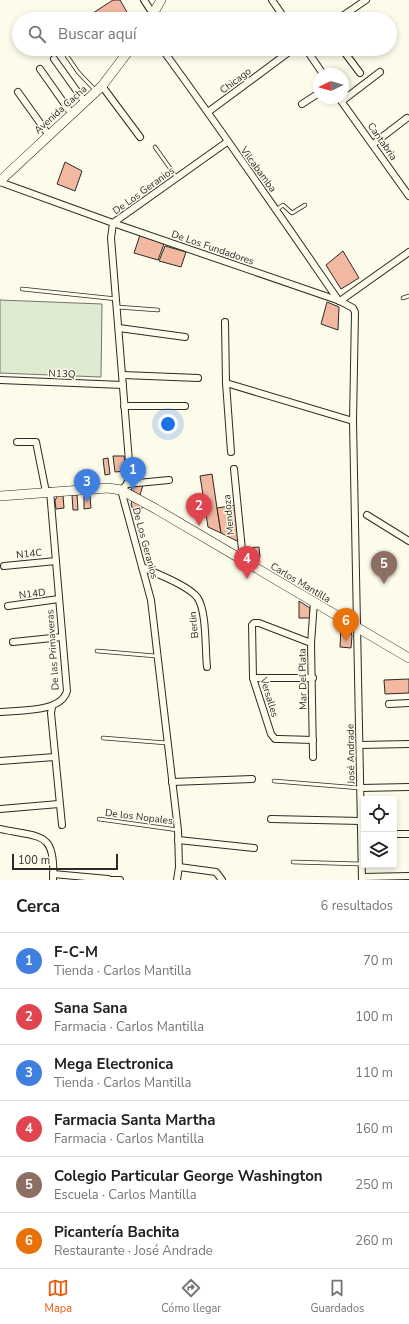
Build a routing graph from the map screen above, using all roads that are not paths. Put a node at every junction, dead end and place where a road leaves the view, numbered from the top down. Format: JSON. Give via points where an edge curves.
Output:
{"nodes":[{"id":1,"x":144,"y":0,"type":"edge"},
{"id":2,"x":161,"y":0,"type":"edge"},
{"id":3,"x":272,"y":0,"type":"edge"},
{"id":4,"x":366,"y":0,"type":"edge"},
{"id":5,"x":149,"y":12,"type":"edge"},
{"id":6,"x":154,"y":12,"type":"edge"},
{"id":7,"x":280,"y":12,"type":"edge"},
{"id":8,"x":348,"y":12,"type":"edge"},
{"id":9,"x":67,"y":56,"type":"dead end"},
{"id":10,"x":124,"y":56,"type":"edge"},
{"id":11,"x":167,"y":56,"type":"edge"},
{"id":12,"x":284,"y":56,"type":"edge"},
{"id":13,"x":311,"y":56,"type":"edge"},
{"id":14,"x":347,"y":56,"type":"edge"},
{"id":15,"x":54,"y":59,"type":"dead end"},
{"id":16,"x":319,"y":68,"type":"edge"},
{"id":17,"x":40,"y":69,"type":"dead end"},
{"id":18,"x":380,"y":72,"type":"dead end"},
{"id":19,"x":360,"y":73,"type":"dead end"},
{"id":20,"x":99,"y":88,"type":"junction"},
{"id":21,"x":18,"y":92,"type":"dead end"},
{"id":22,"x":349,"y":94,"type":"edge"},
{"id":23,"x":313,"y":97,"type":"edge"},
{"id":24,"x":84,"y":101,"type":"junction"},
{"id":25,"x":302,"y":104,"type":"dead end"},
{"id":26,"x":344,"y":104,"type":"edge"},
{"id":27,"x":208,"y":112,"type":"junction"},
{"id":28,"x":71,"y":113,"type":"junction"},
{"id":29,"x":407,"y":118,"type":"dead end"},
{"id":30,"x":48,"y":134,"type":"junction"},
{"id":31,"x":140,"y":137,"type":"dead end"},
{"id":32,"x":227,"y":142,"type":"junction"},
{"id":33,"x":373,"y":144,"type":"junction"},
{"id":34,"x":155,"y":147,"type":"dead end"},
{"id":35,"x":177,"y":178,"type":"junction"},
{"id":36,"x":0,"y":181,"type":"edge"},
{"id":37,"x":409,"y":196,"type":"edge"},
{"id":38,"x":305,"y":205,"type":"dead end"},
{"id":39,"x":276,"y":210,"type":"junction"},
{"id":40,"x":113,"y":223,"type":"junction"},
{"id":41,"x":409,"y":252,"type":"edge"},
{"id":42,"x":22,"y":289,"type":"dead end"},
{"id":43,"x":409,"y":296,"type":"edge"},
{"id":44,"x":403,"y":298,"type":"dead end"},
{"id":45,"x":117,"y":300,"type":"junction"},
{"id":46,"x":340,"y":301,"type":"junction"},
{"id":47,"x":117,"y":307,"type":"junction"},
{"id":48,"x":158,"y":310,"type":"dead end"},
{"id":49,"x":225,"y":322,"type":"dead end"},
{"id":50,"x":119,"y":328,"type":"junction"},
{"id":51,"x":185,"y":336,"type":"dead end"},
{"id":52,"x":122,"y":375,"type":"junction"},
{"id":53,"x":198,"y":378,"type":"dead end"},
{"id":54,"x":0,"y":380,"type":"edge"},
{"id":55,"x":226,"y":383,"type":"junction"},
{"id":56,"x":123,"y":385,"type":"junction"},
{"id":57,"x":124,"y":406,"type":"junction"},
{"id":58,"x":185,"y":406,"type":"dead end"},
{"id":59,"x":353,"y":421,"type":"junction"},
{"id":60,"x":17,"y":442,"type":"dead end"},
{"id":61,"x":231,"y":452,"type":"dead end"},
{"id":62,"x":234,"y":469,"type":"dead end"},
{"id":63,"x":169,"y":480,"type":"dead end"},
{"id":64,"x":124,"y":487,"type":"junction"},
{"id":65,"x":48,"y":492,"type":"junction"},
{"id":66,"x":0,"y":496,"type":"edge"},
{"id":67,"x":367,"y":515,"type":"dead end"},
{"id":68,"x":409,"y":541,"type":"edge"},
{"id":69,"x":243,"y":560,"type":"junction"},
{"id":70,"x":56,"y":561,"type":"junction"},
{"id":71,"x":4,"y":566,"type":"dead end"},
{"id":72,"x":142,"y":567,"type":"junction"},
{"id":73,"x":59,"y":599,"type":"junction"},
{"id":74,"x":314,"y":602,"type":"junction"},
{"id":75,"x":8,"y":606,"type":"dead end"},
{"id":76,"x":357,"y":628,"type":"junction"},
{"id":77,"x":62,"y":637,"type":"junction"},
{"id":78,"x":13,"y":642,"type":"dead end"},
{"id":79,"x":311,"y":643,"type":"junction"},
{"id":80,"x":97,"y":651,"type":"dead end"},
{"id":81,"x":156,"y":656,"type":"junction"},
{"id":82,"x":409,"y":658,"type":"edge"},
{"id":83,"x":207,"y":667,"type":"dead end"},
{"id":84,"x":253,"y":678,"type":"junction"},
{"id":85,"x":313,"y":678,"type":"junction"},
{"id":86,"x":409,"y":703,"type":"edge"},
{"id":87,"x":389,"y":704,"type":"dead end"},
{"id":88,"x":52,"y":707,"type":"junction"},
{"id":89,"x":0,"y":712,"type":"edge"},
{"id":90,"x":102,"y":738,"type":"dead end"},
{"id":91,"x":313,"y":740,"type":"junction"},
{"id":92,"x":167,"y":743,"type":"junction"},
{"id":93,"x":409,"y":744,"type":"edge"},
{"id":94,"x":360,"y":745,"type":"junction"},
{"id":95,"x":55,"y":757,"type":"junction"},
{"id":96,"x":313,"y":757,"type":"dead end"},
{"id":97,"x":0,"y":761,"type":"edge"},
{"id":98,"x":252,"y":779,"type":"dead end"},
{"id":99,"x":172,"y":782,"type":"junction"},
{"id":100,"x":274,"y":782,"type":"dead end"},
{"id":101,"x":409,"y":787,"type":"edge"},
{"id":102,"x":361,"y":788,"type":"junction"},
{"id":103,"x":361,"y":796,"type":"edge"},
{"id":104,"x":59,"y":804,"type":"junction"},
{"id":105,"x":0,"y":809,"type":"edge"},
{"id":106,"x":99,"y":819,"type":"dead end"},
{"id":107,"x":271,"y":819,"type":"dead end"},
{"id":108,"x":361,"y":821,"type":"edge"},
{"id":109,"x":62,"y":825,"type":"dead end"},
{"id":110,"x":0,"y":829,"type":"edge"},
{"id":111,"x":178,"y":830,"type":"junction"},
{"id":112,"x":397,"y":834,"type":"edge"},
{"id":113,"x":409,"y":834,"type":"edge"},
{"id":114,"x":178,"y":840,"type":"junction"},
{"id":115,"x":254,"y":848,"type":"dead end"},
{"id":116,"x":293,"y":862,"type":"dead end"},
{"id":117,"x":361,"y":864,"type":"edge"},
{"id":118,"x":179,"y":867,"type":"junction"},
{"id":119,"x":362,"y":868,"type":"edge"},
{"id":120,"x":409,"y":876,"type":"edge"},
{"id":121,"x":53,"y":877,"type":"edge"},
{"id":122,"x":362,"y":879,"type":"edge"},
{"id":123,"x":108,"y":880,"type":"edge"},
{"id":124,"x":120,"y":880,"type":"edge"},
{"id":125,"x":177,"y":880,"type":"edge"},
{"id":126,"x":222,"y":880,"type":"edge"}],
"edges":[{"from":1,"to":5,"type":"street"},
{"from":2,"to":6,"type":"street"},
{"from":3,"to":7,"type":"street"},
{"from":4,"to":8,"type":"street"},
{"from":9,"to":20,"type":"lane","via":[[78,72]]},
{"from":10,"to":20,"type":"street","name":"Avenida Cacha"},
{"from":11,"to":27,"type":"street","name":"Vilcabamba"},
{"from":12,"to":27,"type":"street","name":"Chicago"},
{"from":13,"to":16,"type":"street"},
{"from":14,"to":19,"type":"street"},
{"from":15,"to":24,"type":"street"},
{"from":17,"to":28,"type":"street"},
{"from":18,"to":22,"type":"street"},
{"from":20,"to":24,"type":"street","name":"Avenida Cacha"},
{"from":20,"to":31,"type":"street"},
{"from":21,"to":30,"type":"street"},
{"from":23,"to":25,"type":"street"},
{"from":24,"to":28,"type":"street","name":"Avenida Cacha"},
{"from":26,"to":33,"type":"street","name":"Cantabria"},
{"from":27,"to":32,"type":"street","name":"Vilcabamba"},
{"from":28,"to":30,"type":"street","name":"Avenida Cacha"},
{"from":29,"to":33,"type":"street"},
{"from":30,"to":36,"type":"street","name":"Avenida Cacha"},
{"from":32,"to":35,"type":"street","name":"De Los Geranios"},
{"from":32,"to":39,"type":"street","name":"Vilcabamba"},
{"from":33,"to":37,"type":"street","name":"Cantabria"},
{"from":34,"to":35,"type":"lane"},
{"from":35,"to":40,"type":"street","name":"De Los Geranios"},
{"from":36,"to":40,"type":"street","name":"De Los Fundadores"},
{"from":38,"to":39,"type":"lane","via":[[292,213],[283,205]]},
{"from":39,"to":46,"type":"street","name":"Vilcabamba"},
{"from":40,"to":45,"type":"street","name":"De Los Geranios","via":[[111,238]]},
{"from":40,"to":46,"type":"street","name":"De Los Fundadores"},
{"from":41,"to":46,"type":"street"},
{"from":42,"to":45,"type":"lane"},
{"from":43,"to":44,"type":"lane"},
{"from":45,"to":47,"type":"street","name":"De Los Geranios"},
{"from":46,"to":59,"type":"street","name":"José Andrade","via":[[353,308],[355,312]]},
{"from":47,"to":48,"type":"lane"},
{"from":47,"to":50,"type":"street","name":"De Los Geranios"},
{"from":49,"to":55,"type":"street"},
{"from":50,"to":51,"type":"street"},
{"from":50,"to":52,"type":"street","name":"De Los Geranios"},
{"from":52,"to":53,"type":"street"},
{"from":52,"to":56,"type":"street","name":"De Los Geranios"},
{"from":54,"to":56,"type":"street","name":"N13Q"},
{"from":55,"to":59,"type":"street"},
{"from":55,"to":61,"type":"street"},
{"from":56,"to":57,"type":"street","name":"De Los Geranios"},
{"from":57,"to":58,"type":"street"},
{"from":57,"to":64,"type":"street","name":"De Los Geranios","via":[[130,474]]},
{"from":59,"to":76,"type":"street","name":"José Andrade"},
{"from":60,"to":65,"type":"street","name":"De las Primaveras","via":[[36,442]]},
{"from":62,"to":69,"type":"street","name":"Mendoza"},
{"from":63,"to":64,"type":"street"},
{"from":64,"to":65,"type":"street","name":"Carlos Mantilla"},
{"from":64,"to":69,"type":"street","name":"Carlos Mantilla","via":[[156,509]]},
{"from":64,"to":72,"type":"street","name":"De Los Geranios"},
{"from":65,"to":66,"type":"street","name":"Carlos Mantilla"},
{"from":65,"to":70,"type":"street","name":"De las Primaveras"},
{"from":67,"to":68,"type":"street"},
{"from":69,"to":74,"type":"street","name":"Carlos Mantilla"},
{"from":70,"to":71,"type":"street","name":"N14C"},
{"from":70,"to":73,"type":"street","name":"De las Primaveras"},
{"from":72,"to":81,"type":"street","name":"De Los Geranios","via":[[150,600]]},
{"from":72,"to":83,"type":"street","name":"Berlin","via":[[188,590],[198,598],[202,610]]},
{"from":73,"to":75,"type":"street","name":"N14D"},
{"from":73,"to":77,"type":"street","name":"De las Primaveras"},
{"from":74,"to":76,"type":"street","name":"Carlos Mantilla"},
{"from":74,"to":79,"type":"street","name":"Mar Del Plata"},
{"from":76,"to":82,"type":"street","name":"Carlos Mantilla"},
{"from":76,"to":94,"type":"street","name":"José Andrade"},
{"from":77,"to":78,"type":"street"},
{"from":77,"to":88,"type":"street","name":"De las Primaveras","via":[[67,691],[63,699]]},
{"from":79,"to":84,"type":"street","name":"Versalles","via":[[254,623]]},
{"from":79,"to":85,"type":"street","name":"Mar Del Plata"},
{"from":80,"to":81,"type":"lane"},
{"from":81,"to":92,"type":"street","name":"De Los Geranios"},
{"from":84,"to":85,"type":"street"},
{"from":84,"to":91,"type":"street","name":"Versalles","via":[[271,734],[280,739]]},
{"from":85,"to":91,"type":"street","name":"Mar Del Plata"},
{"from":86,"to":87,"type":"street"},
{"from":88,"to":89,"type":"street"},
{"from":88,"to":95,"type":"street"},
{"from":90,"to":92,"type":"lane"},
{"from":91,"to":96,"type":"street","name":"Mar Del Plata"},
{"from":92,"to":99,"type":"street","name":"De Los Geranios"},
{"from":93,"to":94,"type":"street"},
{"from":94,"to":102,"type":"street","name":"José Andrade"},
{"from":95,"to":97,"type":"street"},
{"from":95,"to":104,"type":"street"},
{"from":98,"to":99,"type":"street"},
{"from":99,"to":111,"type":"street","name":"De Los Geranios"},
{"from":100,"to":102,"type":"lane"},
{"from":101,"to":102,"type":"street"},
{"from":102,"to":103,"type":"street","name":"José Andrade"},
{"from":104,"to":105,"type":"street"},
{"from":104,"to":109,"type":"street"},
{"from":106,"to":111,"type":"lane","name":"De los Nopales"},
{"from":107,"to":108,"type":"street"},
{"from":110,"to":121,"type":"street","via":[[45,840],[51,848]]},
{"from":111,"to":114,"type":"street","name":"De Los Geranios"},
{"from":112,"to":113,"type":"street"},
{"from":114,"to":115,"type":"street"},
{"from":114,"to":118,"type":"street","name":"De Los Geranios"},
{"from":116,"to":117,"type":"lane"},
{"from":118,"to":125,"type":"street","name":"De Los Geranios"},
{"from":118,"to":126,"type":"street","via":[[216,872]]},
{"from":119,"to":122,"type":"street","name":"José Andrade"},
{"from":120,"to":122,"type":"street"},
{"from":121,"to":123,"type":"street"},
{"from":123,"to":124,"type":"street"}]}
